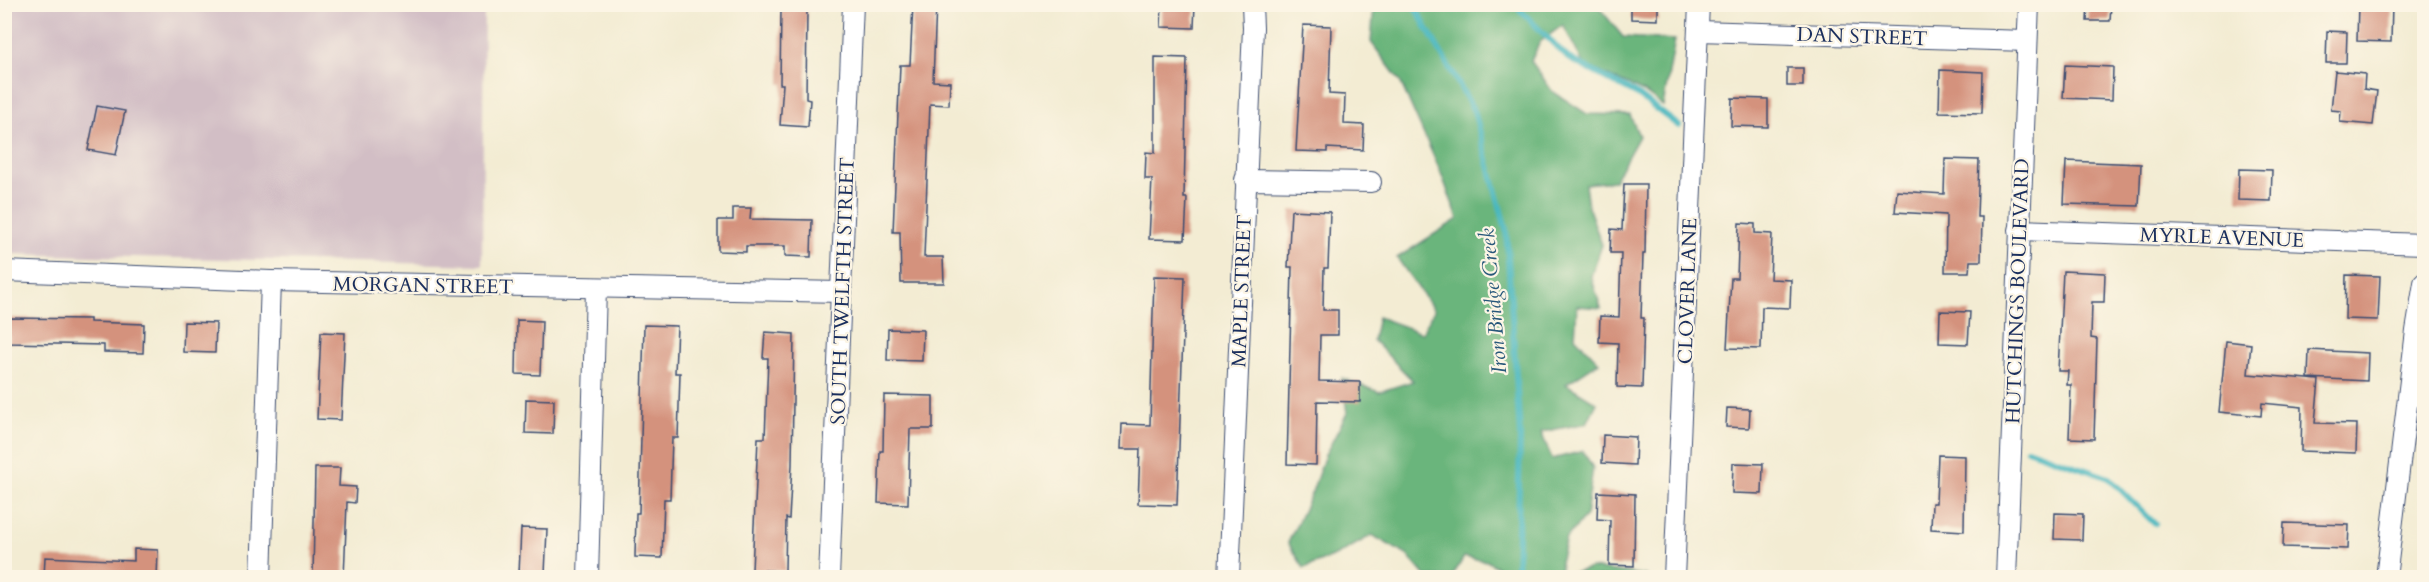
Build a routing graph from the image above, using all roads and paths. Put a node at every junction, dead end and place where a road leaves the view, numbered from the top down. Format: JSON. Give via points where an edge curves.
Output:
{"nodes":[{"id":1,"x":853,"y":4,"type":"edge"},
{"id":2,"x":1252,"y":4,"type":"edge"},
{"id":3,"x":1699,"y":4,"type":"edge"},
{"id":4,"x":2029,"y":4,"type":"edge"},
{"id":5,"x":1698,"y":31,"type":"junction"},
{"id":6,"x":2027,"y":41,"type":"junction"},
{"id":7,"x":1245,"y":180,"type":"junction"},
{"id":8,"x":1371,"y":182,"type":"dead end"},
{"id":9,"x":2019,"y":230,"type":"junction"},
{"id":10,"x":2424,"y":244,"type":"edge"},
{"id":11,"x":4,"y":271,"type":"edge"},
{"id":12,"x":271,"y":281,"type":"junction"},
{"id":13,"x":2424,"y":283,"type":"edge"},
{"id":14,"x":596,"y":288,"type":"junction"},
{"id":15,"x":842,"y":292,"type":"junction"},
{"id":16,"x":261,"y":578,"type":"edge"},
{"id":17,"x":588,"y":578,"type":"edge"},
{"id":18,"x":829,"y":578,"type":"edge"},
{"id":19,"x":1229,"y":578,"type":"edge"},
{"id":20,"x":1674,"y":578,"type":"edge"},
{"id":21,"x":2006,"y":578,"type":"edge"},
{"id":22,"x":2386,"y":578,"type":"edge"}],
"edges":[{"from":1,"to":15,"type":"street","name":"SOUTH TWELFTH STREET"},
{"from":2,"to":7,"type":"street","name":"MAPLE STREET"},
{"from":3,"to":5,"type":"street","name":"CLOVER LANE"},
{"from":4,"to":6,"type":"street","name":"HUTCHINGS BOULEVARD"},
{"from":5,"to":6,"type":"street","name":"DAN STREET"},
{"from":5,"to":20,"type":"street","name":"CLOVER LANE"},
{"from":6,"to":9,"type":"street","name":"HUTCHINGS BOULEVARD"},
{"from":7,"to":8,"type":"street"},
{"from":7,"to":19,"type":"street","name":"MAPLE STREET"},
{"from":9,"to":10,"type":"street","name":"MYRLE AVENUE"},
{"from":9,"to":21,"type":"street","name":"HUTCHINGS BOULEVARD"},
{"from":11,"to":12,"type":"street","name":"MORGAN STREET"},
{"from":12,"to":14,"type":"street","name":"MORGAN STREET"},
{"from":12,"to":16,"type":"street"},
{"from":13,"to":22,"type":"street"},
{"from":14,"to":15,"type":"street","name":"MORGAN STREET"},
{"from":14,"to":17,"type":"street"},
{"from":15,"to":18,"type":"street","name":"SOUTH TWELFTH STREET"}]}
